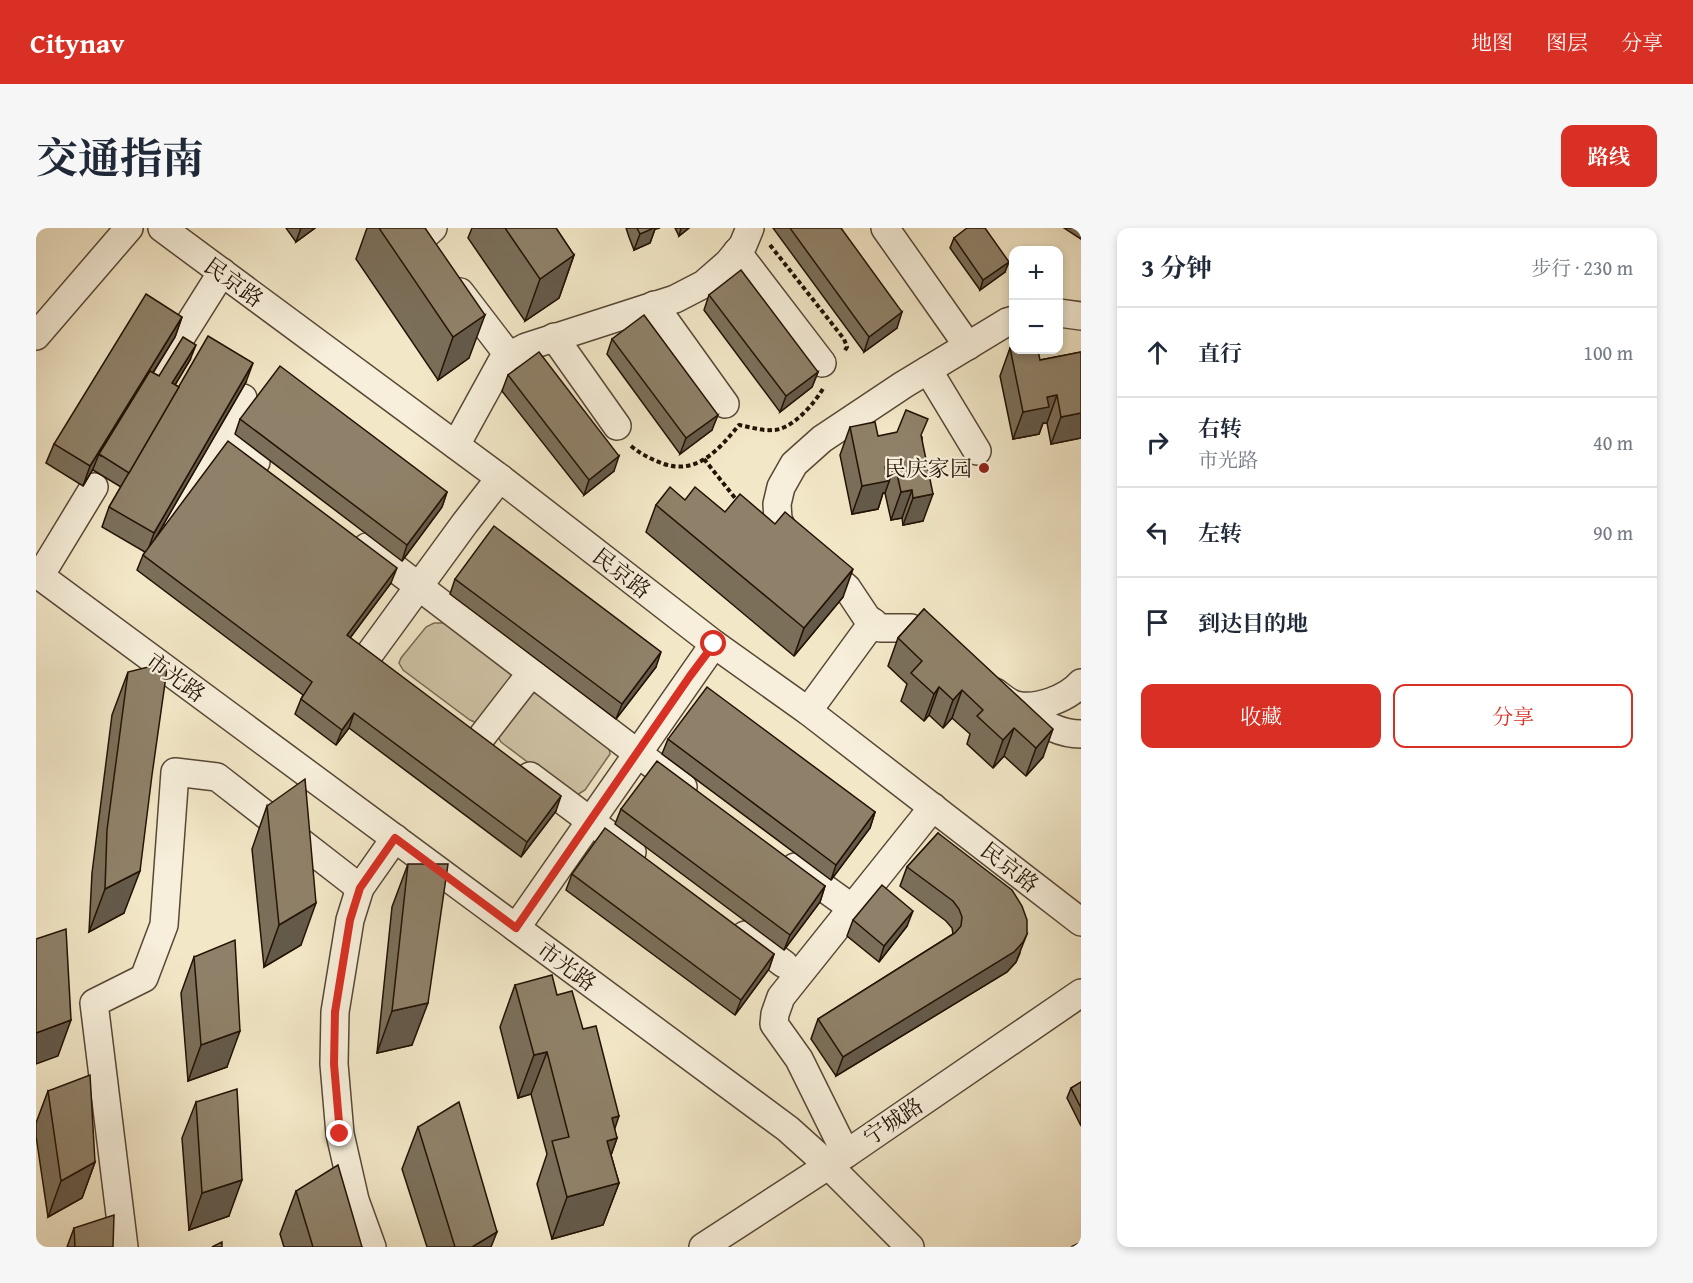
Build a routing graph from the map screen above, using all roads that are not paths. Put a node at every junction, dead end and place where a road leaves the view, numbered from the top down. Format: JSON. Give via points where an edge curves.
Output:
{"nodes":[{"id":1,"x":129,"y":228,"type":"edge"},
{"id":2,"x":162,"y":228,"type":"edge"},
{"id":3,"x":885,"y":228,"type":"edge"},
{"id":4,"x":757,"y":233,"type":"edge"},
{"id":5,"x":428,"y":246,"type":"edge"},
{"id":6,"x":737,"y":252,"type":"junction"},
{"id":7,"x":222,"y":272,"type":"junction"},
{"id":8,"x":654,"y":305,"type":"junction"},
{"id":9,"x":1063,"y":314,"type":"edge"},
{"id":10,"x":1081,"y":316,"type":"edge"},
{"id":11,"x":1009,"y":323,"type":"edge"},
{"id":12,"x":36,"y":336,"type":"edge"},
{"id":13,"x":554,"y":337,"type":"junction"},
{"id":14,"x":968,"y":346,"type":"junction"},
{"id":15,"x":509,"y":356,"type":"junction"},
{"id":16,"x":830,"y":367,"type":"road end"},
{"id":17,"x":928,"y":370,"type":"junction"},
{"id":18,"x":156,"y":377,"type":"edge"},
{"id":19,"x":243,"y":398,"type":"edge"},
{"id":20,"x":725,"y":404,"type":"dead end"},
{"id":21,"x":617,"y":426,"type":"road end"},
{"id":22,"x":221,"y":436,"type":"junction"},
{"id":23,"x":456,"y":445,"type":"junction"},
{"id":24,"x":977,"y":451,"type":"dead end"},
{"id":25,"x":500,"y":478,"type":"junction"},
{"id":26,"x":278,"y":479,"type":"edge"},
{"id":27,"x":94,"y":487,"type":"dead end"},
{"id":28,"x":176,"y":515,"type":"edge"},
{"id":29,"x":343,"y":529,"type":"edge"},
{"id":30,"x":38,"y":574,"type":"edge"},
{"id":31,"x":418,"y":586,"type":"junction"},
{"id":32,"x":873,"y":622,"type":"junction"},
{"id":33,"x":714,"y":644,"type":"junction"},
{"id":34,"x":368,"y":657,"type":"edge"},
{"id":35,"x":531,"y":673,"type":"junction"},
{"id":36,"x":1081,"y":683,"type":"edge"},
{"id":37,"x":1013,"y":704,"type":"junction"},
{"id":38,"x":808,"y":711,"type":"junction"},
{"id":39,"x":1081,"y":734,"type":"edge"},
{"id":40,"x":637,"y":753,"type":"junction"},
{"id":41,"x":702,"y":800,"type":"edge"},
{"id":42,"x":933,"y":807,"type":"junction"},
{"id":43,"x":590,"y":821,"type":"junction"},
{"id":44,"x":395,"y":838,"type":"junction"},
{"id":45,"x":777,"y":854,"type":"edge"},
{"id":46,"x":655,"y":868,"type":"edge"},
{"id":47,"x":360,"y":888,"type":"junction"},
{"id":48,"x":852,"y":908,"type":"junction"},
{"id":49,"x":1081,"y":922,"type":"edge"},
{"id":50,"x":729,"y":923,"type":"edge"},
{"id":51,"x":516,"y":928,"type":"junction"},
{"id":52,"x":784,"y":964,"type":"dead end"},
{"id":53,"x":1081,"y":993,"type":"edge"},
{"id":54,"x":837,"y":1159,"type":"junction"},
{"id":55,"x":124,"y":1247,"type":"edge"},
{"id":56,"x":372,"y":1247,"type":"edge"},
{"id":57,"x":703,"y":1247,"type":"edge"},
{"id":58,"x":910,"y":1247,"type":"edge"}],
"edges":[{"from":1,"to":12,"type":"street"},
{"from":2,"to":7,"type":"street","name":"民京路"},
{"from":3,"to":14,"type":"street"},
{"from":4,"to":6,"type":"street"},
{"from":5,"to":15,"type":"street"},
{"from":6,"to":8,"type":"street","via":[[704,284]]},
{"from":6,"to":16,"type":"street"},
{"from":7,"to":18,"type":"street"},
{"from":7,"to":23,"type":"street","name":"民京路"},
{"from":8,"to":13,"type":"street"},
{"from":8,"to":20,"type":"street"},
{"from":9,"to":10,"type":"street"},
{"from":11,"to":14,"type":"street"},
{"from":13,"to":15,"type":"street"},
{"from":13,"to":21,"type":"street"},
{"from":14,"to":17,"type":"street"},
{"from":15,"to":23,"type":"street","via":[[501,363]]},
{"from":17,"to":24,"type":"street"},
{"from":17,"to":32,"type":"street","via":[[822,439],[786,475],[777,504],[784,532],[847,588]]},
{"from":19,"to":22,"type":"street"},
{"from":22,"to":26,"type":"street"},
{"from":22,"to":28,"type":"street","via":[[173,513]]},
{"from":23,"to":25,"type":"street","name":"民京路"},
{"from":25,"to":31,"type":"street"},
{"from":25,"to":33,"type":"street","name":"民京路"},
{"from":27,"to":30,"type":"street"},
{"from":29,"to":31,"type":"street"},
{"from":30,"to":44,"type":"street","name":"市光路"},
{"from":31,"to":34,"type":"street"},
{"from":31,"to":35,"type":"street"},
{"from":32,"to":37,"type":"street","via":[[880,628],[911,628]]},
{"from":32,"to":38,"type":"street"},
{"from":33,"to":38,"type":"street","name":"民京路"},
{"from":33,"to":40,"type":"street"},
{"from":35,"to":40,"type":"street"},
{"from":35,"to":43,"type":"street","via":[[487,744]]},
{"from":36,"to":37,"type":"street","via":[[1060,698],[1039,705]]},
{"from":37,"to":39,"type":"street","via":[[1051,728]]},
{"from":38,"to":42,"type":"street","name":"民京路"},
{"from":40,"to":41,"type":"street"},
{"from":40,"to":43,"type":"street"},
{"from":42,"to":48,"type":"street"},
{"from":42,"to":49,"type":"street","name":"民京路"},
{"from":43,"to":46,"type":"street"},
{"from":43,"to":51,"type":"street"},
{"from":44,"to":47,"type":"street"},
{"from":44,"to":51,"type":"street","name":"市光路"},
{"from":45,"to":48,"type":"street"},
{"from":47,"to":55,"type":"street","via":[[217,777],[175,772],[164,925],[144,978],[94,1003]]},
{"from":47,"to":56,"type":"street","via":[[350,920],[335,1012],[334,1064],[340,1134],[355,1200]]},
{"from":48,"to":54,"type":"street","via":[[781,997],[774,1024],[799,1059]]},
{"from":50,"to":52,"type":"street"},
{"from":51,"to":54,"type":"street","name":"市光路","via":[[788,1129]]},
{"from":53,"to":54,"type":"street","name":"宁城路"},
{"from":54,"to":57,"type":"street","name":"宁城路"},
{"from":54,"to":58,"type":"street","name":"市光路"}]}
